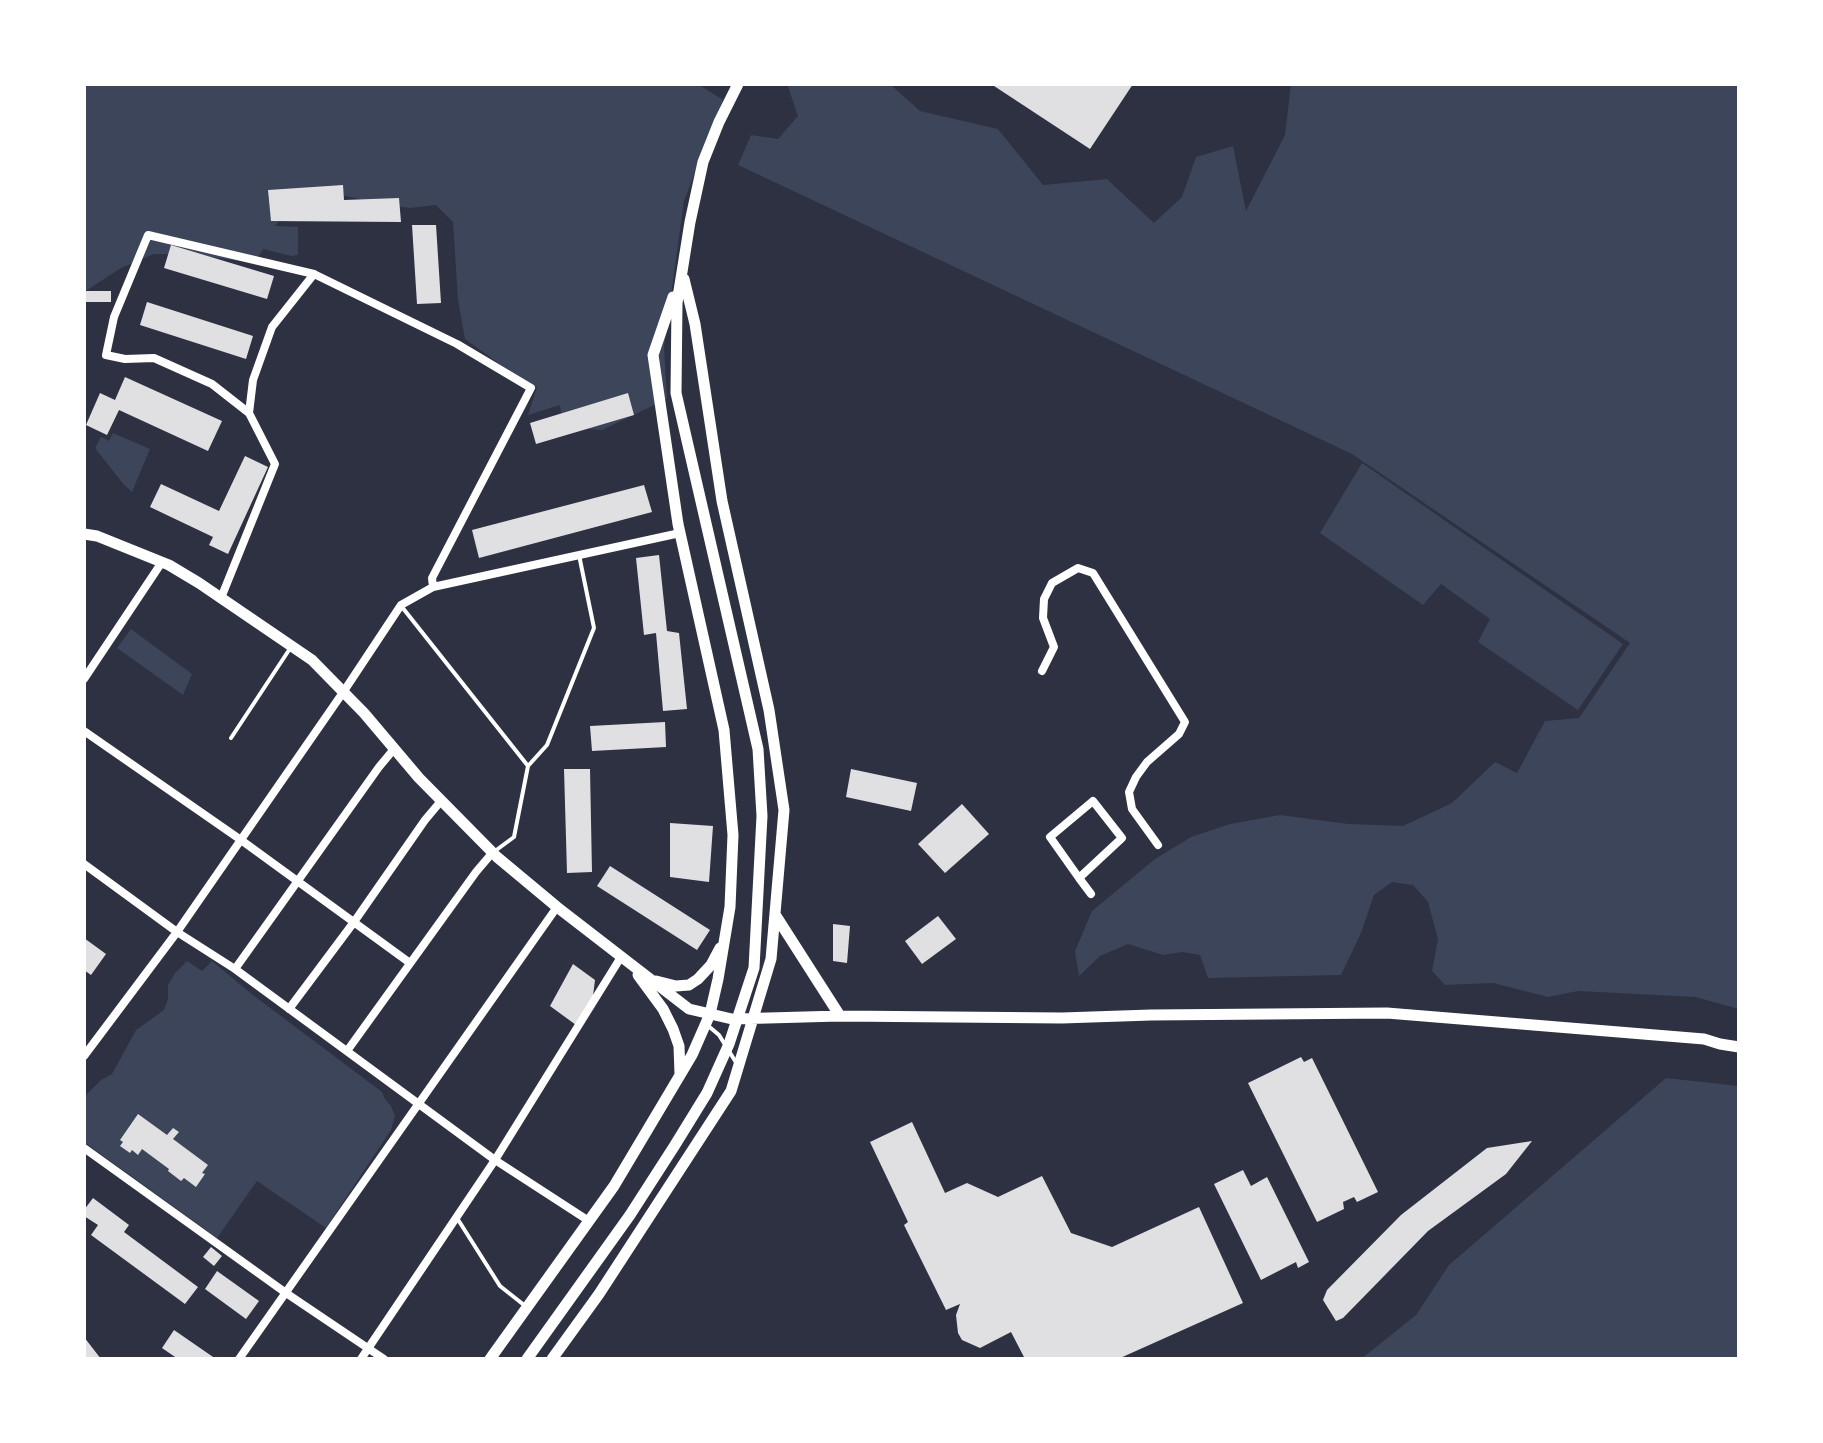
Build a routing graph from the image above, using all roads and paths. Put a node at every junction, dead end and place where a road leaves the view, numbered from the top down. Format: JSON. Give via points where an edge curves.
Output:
{"nodes":[{"id":1,"x":738,"y":84,"type":"edge"},
{"id":2,"x":682,"y":270,"type":"junction"},
{"id":3,"x":314,"y":274,"type":"junction"},
{"id":4,"x":249,"y":413,"type":"junction"},
{"id":5,"x":680,"y":533,"type":"junction"},
{"id":6,"x":84,"y":534,"type":"edge"},
{"id":7,"x":579,"y":555,"type":"junction"},
{"id":8,"x":162,"y":562,"type":"junction"},
{"id":9,"x":433,"y":587,"type":"junction"},
{"id":10,"x":221,"y":598,"type":"junction"},
{"id":11,"x":401,"y":605,"type":"junction"},
{"id":12,"x":291,"y":647,"type":"junction"},
{"id":13,"x":1042,"y":671,"type":"dead end"},
{"id":14,"x":84,"y":679,"type":"edge"},
{"id":15,"x":344,"y":691,"type":"junction"},
{"id":16,"x":84,"y":731,"type":"edge"},
{"id":17,"x":231,"y":738,"type":"dead end"},
{"id":18,"x":394,"y":749,"type":"junction"},
{"id":19,"x":528,"y":766,"type":"junction"},
{"id":20,"x":441,"y":801,"type":"junction"},
{"id":21,"x":241,"y":840,"type":"junction"},
{"id":22,"x":1158,"y":845,"type":"dead end"},
{"id":23,"x":493,"y":852,"type":"junction"},
{"id":24,"x":84,"y":864,"type":"edge"},
{"id":25,"x":1079,"y":878,"type":"junction"},
{"id":26,"x":297,"y":881,"type":"junction"},
{"id":27,"x":1091,"y":894,"type":"dead end"},
{"id":28,"x":557,"y":907,"type":"junction"},
{"id":29,"x":776,"y":916,"type":"junction"},
{"id":30,"x":354,"y":922,"type":"junction"},
{"id":31,"x":177,"y":932,"type":"junction"},
{"id":32,"x":725,"y":940,"type":"junction"},
{"id":33,"x":621,"y":957,"type":"junction"},
{"id":34,"x":410,"y":963,"type":"junction"},
{"id":35,"x":235,"y":969,"type":"junction"},
{"id":36,"x":651,"y":980,"type":"junction"},
{"id":37,"x":289,"y":1009,"type":"junction"},
{"id":38,"x":840,"y":1016,"type":"junction"},
{"id":39,"x":754,"y":1018,"type":"junction"},
{"id":40,"x":708,"y":1019,"type":"junction"},
{"id":41,"x":1739,"y":1047,"type":"edge"},
{"id":42,"x":347,"y":1051,"type":"junction"},
{"id":43,"x":84,"y":1056,"type":"edge"},
{"id":44,"x":739,"y":1066,"type":"junction"},
{"id":45,"x":679,"y":1078,"type":"junction"},
{"id":46,"x":418,"y":1103,"type":"junction"},
{"id":47,"x":84,"y":1148,"type":"edge"},
{"id":48,"x":495,"y":1160,"type":"junction"},
{"id":49,"x":456,"y":1216,"type":"junction"},
{"id":50,"x":589,"y":1221,"type":"junction"},
{"id":51,"x":286,"y":1293,"type":"junction"},
{"id":52,"x":527,"y":1308,"type":"junction"},
{"id":53,"x":368,"y":1348,"type":"junction"},
{"id":54,"x":239,"y":1359,"type":"edge"},
{"id":55,"x":361,"y":1359,"type":"edge"},
{"id":56,"x":384,"y":1359,"type":"edge"},
{"id":57,"x":490,"y":1359,"type":"edge"},
{"id":58,"x":527,"y":1359,"type":"edge"},
{"id":59,"x":552,"y":1359,"type":"edge"}],
"edges":[{"from":1,"to":2,"type":"main road","via":[[703,162]]},
{"from":2,"to":5,"type":"main road","via":[[653,355]]},
{"from":2,"to":29,"type":"main road","via":[[784,810]]},
{"from":2,"to":58,"type":"main road","via":[[676,393],[758,749],[762,816],[754,968],[707,1093],[630,1215]]},
{"from":3,"to":4,"type":"street","via":[[272,327],[253,380]]},
{"from":3,"to":4,"type":"street","via":[[148,235],[114,317],[106,355],[154,358],[212,384]]},
{"from":3,"to":9,"type":"street","via":[[457,344],[531,388],[432,578]]},
{"from":4,"to":10,"type":"street","via":[[275,464]]},
{"from":5,"to":7,"type":"street"},
{"from":5,"to":32,"type":"main road","via":[[724,730],[733,835]]},
{"from":6,"to":8,"type":"main road"},
{"from":7,"to":9,"type":"street"},
{"from":7,"to":19,"type":"lane","via":[[594,628],[547,745]]},
{"from":8,"to":10,"type":"main road"},
{"from":8,"to":14,"type":"street"},
{"from":9,"to":11,"type":"street"},
{"from":10,"to":12,"type":"main road"},
{"from":11,"to":15,"type":"street"},
{"from":11,"to":19,"type":"lane"},
{"from":12,"to":15,"type":"main road"},
{"from":12,"to":17,"type":"lane"},
{"from":13,"to":22,"type":"street","via":[[1054,647],[1043,618],[1052,583],[1078,568],[1093,573],[1185,722],[1147,762],[1129,792],[1132,809]]},
{"from":15,"to":18,"type":"main road"},
{"from":15,"to":21,"type":"street"},
{"from":16,"to":21,"type":"street"},
{"from":18,"to":20,"type":"main road"},
{"from":18,"to":26,"type":"street"},
{"from":19,"to":23,"type":"lane","via":[[514,837]]},
{"from":20,"to":23,"type":"main road"},
{"from":20,"to":30,"type":"street"},
{"from":21,"to":26,"type":"street"},
{"from":21,"to":31,"type":"street"},
{"from":23,"to":28,"type":"main road"},
{"from":23,"to":34,"type":"street"},
{"from":24,"to":31,"type":"street"},
{"from":25,"to":25,"type":"street","via":[[1050,837],[1093,801],[1122,838]]},
{"from":25,"to":27,"type":"street"},
{"from":26,"to":30,"type":"street"},
{"from":26,"to":35,"type":"street"},
{"from":28,"to":33,"type":"main road"},
{"from":28,"to":46,"type":"street"},
{"from":29,"to":38,"type":"main road"},
{"from":29,"to":39,"type":"main road","via":[[771,959]]},
{"from":30,"to":34,"type":"street"},
{"from":30,"to":37,"type":"street"},
{"from":31,"to":35,"type":"street"},
{"from":31,"to":43,"type":"street"},
{"from":32,"to":36,"type":"main road","via":[[711,965],[689,985]]},
{"from":32,"to":40,"type":"main road"},
{"from":33,"to":36,"type":"main road"},
{"from":33,"to":45,"type":"main road","via":[[673,1029]]},
{"from":33,"to":48,"type":"street"},
{"from":34,"to":42,"type":"street"},
{"from":35,"to":37,"type":"street"},
{"from":36,"to":40,"type":"main road"},
{"from":37,"to":42,"type":"street"},
{"from":38,"to":39,"type":"main road"},
{"from":38,"to":41,"type":"main road","via":[[1387,1013],[1704,1039]]},
{"from":39,"to":40,"type":"main road"},
{"from":39,"to":44,"type":"main road"},
{"from":40,"to":44,"type":"lane"},
{"from":40,"to":45,"type":"main road"},
{"from":42,"to":46,"type":"street"},
{"from":44,"to":59,"type":"main road","via":[[731,1091]]},
{"from":45,"to":50,"type":"main road"},
{"from":46,"to":48,"type":"street"},
{"from":46,"to":51,"type":"street"},
{"from":47,"to":51,"type":"street"},
{"from":48,"to":49,"type":"street"},
{"from":48,"to":50,"type":"street"},
{"from":49,"to":52,"type":"lane","via":[[500,1286]]},
{"from":49,"to":53,"type":"street"},
{"from":50,"to":52,"type":"main road"},
{"from":51,"to":53,"type":"street"},
{"from":51,"to":54,"type":"street"},
{"from":52,"to":57,"type":"main road"},
{"from":53,"to":55,"type":"street"},
{"from":53,"to":56,"type":"street"}]}
